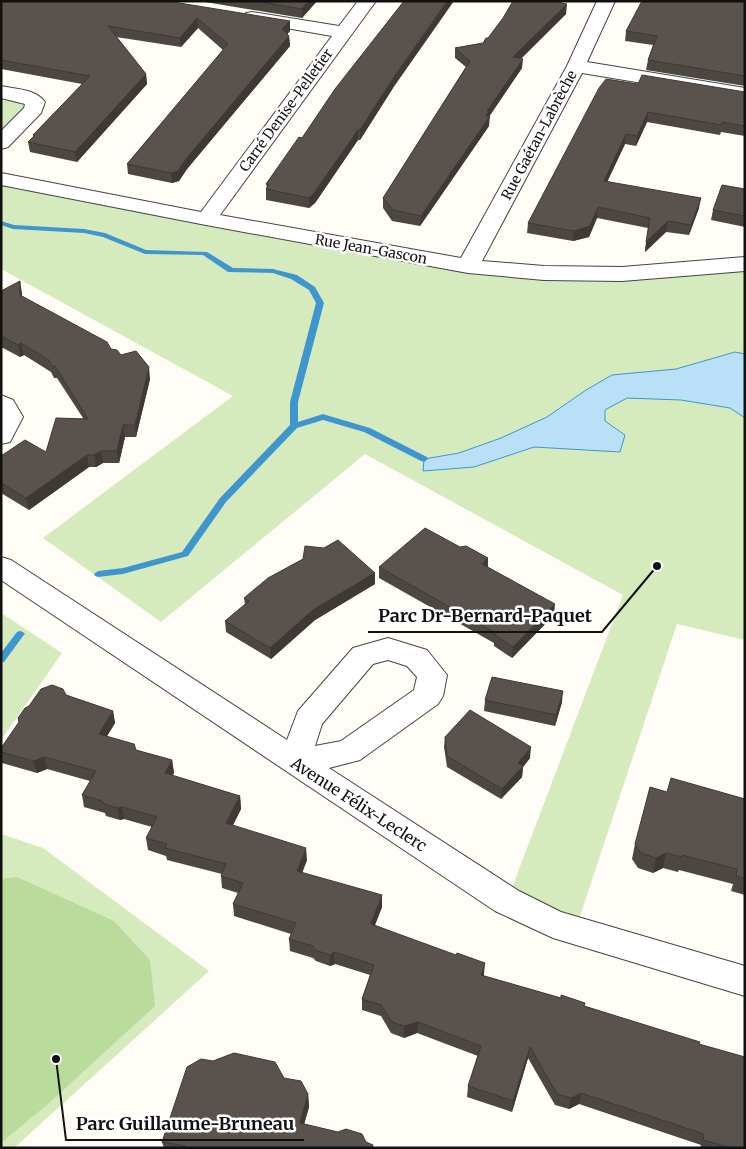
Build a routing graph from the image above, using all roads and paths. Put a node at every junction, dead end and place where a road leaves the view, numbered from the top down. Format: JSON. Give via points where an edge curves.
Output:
{"nodes":[{"id":1,"x":367,"y":1,"type":"edge"},
{"id":2,"x":606,"y":1,"type":"edge"},
{"id":3,"x":238,"y":15,"type":"edge"},
{"id":4,"x":343,"y":32,"type":"junction"},
{"id":5,"x":576,"y":66,"type":"junction"},
{"id":6,"x":1,"y":92,"type":"edge"},
{"id":7,"x":745,"y":94,"type":"edge"},
{"id":8,"x":1,"y":143,"type":"edge"},
{"id":9,"x":1,"y":179,"type":"edge"},
{"id":10,"x":206,"y":219,"type":"junction"},
{"id":11,"x":745,"y":264,"type":"edge"},
{"id":12,"x":468,"y":266,"type":"junction"},
{"id":13,"x":1,"y":403,"type":"edge"},
{"id":14,"x":1,"y":436,"type":"edge"},
{"id":15,"x":1,"y":567,"type":"edge"},
{"id":16,"x":294,"y":762,"type":"junction"},
{"id":17,"x":745,"y":982,"type":"edge"}],
"edges":[{"from":1,"to":4,"type":"street","name":"Carré Denise-Pelletier"},
{"from":2,"to":5,"type":"street","name":"Rue Gaétan-Labrèche"},
{"from":3,"to":4,"type":"street"},
{"from":4,"to":10,"type":"street","name":"Carré Denise-Pelletier"},
{"from":5,"to":7,"type":"street"},
{"from":5,"to":12,"type":"street","name":"Rue Gaétan-Labrèche"},
{"from":6,"to":8,"type":"street","via":[[35,102],[34,109]]},
{"from":9,"to":10,"type":"street","name":"Rue Jean-Gascon"},
{"from":10,"to":12,"type":"street","name":"Rue Jean-Gascon"},
{"from":11,"to":12,"type":"street","name":"Rue Jean-Gascon","via":[[622,274],[544,273]]},
{"from":13,"to":14,"type":"street","via":[[10,417]]},
{"from":15,"to":16,"type":"street","name":"Avenue Félix-Leclerc"},
{"from":16,"to":16,"type":"street","via":[[349,752],[428,696],[432,675],[417,658],[388,649],[363,656],[309,718]]},
{"from":16,"to":17,"type":"street","name":"Avenue Félix-Leclerc","via":[[507,901],[553,924]]}]}
